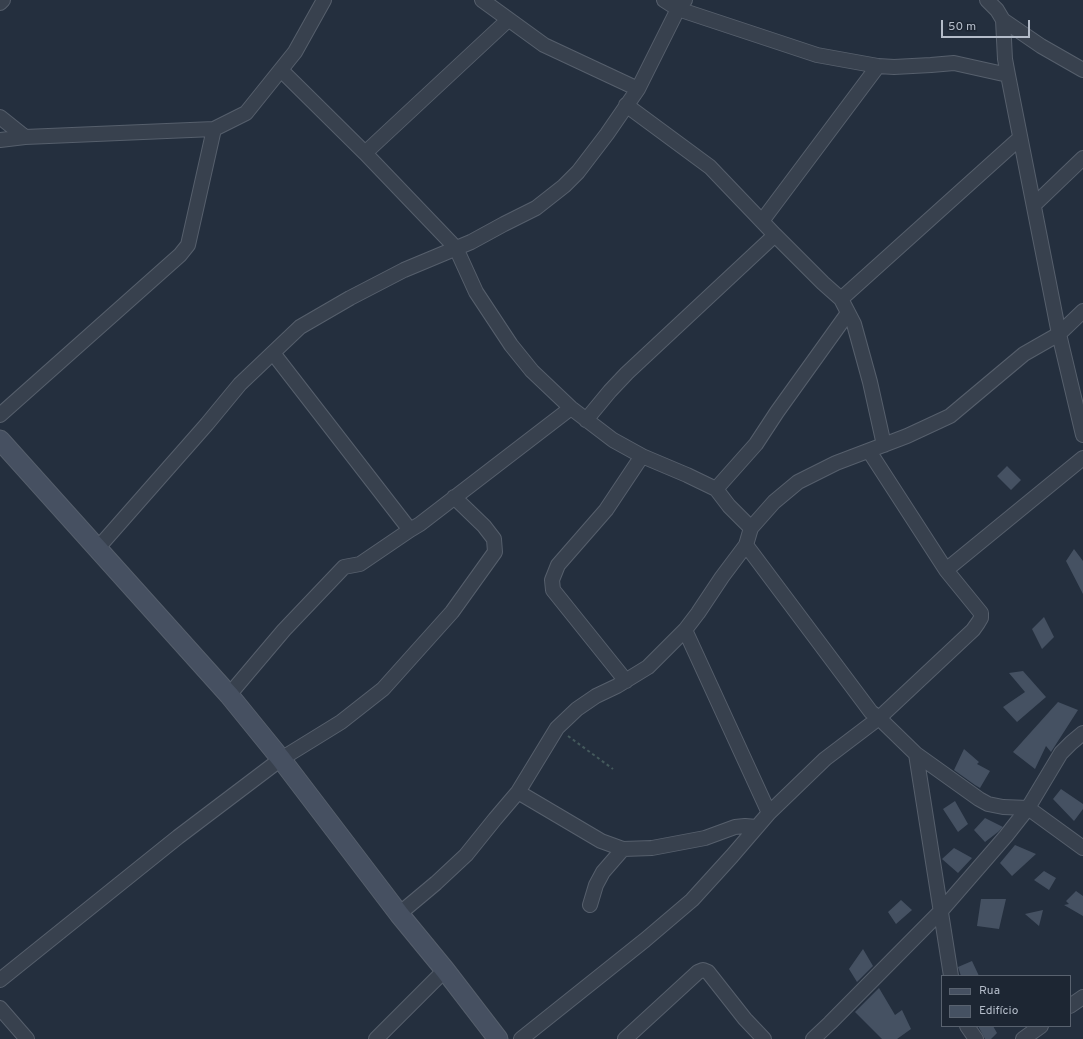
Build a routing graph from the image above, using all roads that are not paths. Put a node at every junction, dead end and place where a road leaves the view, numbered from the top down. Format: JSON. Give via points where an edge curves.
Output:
{"nodes":[{"id":1,"x":3,"y":0,"type":"edge"},
{"id":2,"x":324,"y":0,"type":"edge"},
{"id":3,"x":482,"y":0,"type":"edge"},
{"id":4,"x":664,"y":0,"type":"edge"},
{"id":5,"x":986,"y":0,"type":"edge"},
{"id":6,"x":0,"y":3,"type":"edge"},
{"id":7,"x":681,"y":4,"type":"edge"},
{"id":8,"x":508,"y":20,"type":"junction"},
{"id":9,"x":1003,"y":20,"type":"junction"},
{"id":10,"x":878,"y":66,"type":"junction"},
{"id":11,"x":281,"y":70,"type":"junction"},
{"id":12,"x":1083,"y":70,"type":"edge"},
{"id":13,"x":1008,"y":75,"type":"junction"},
{"id":14,"x":638,"y":89,"type":"junction"},
{"id":15,"x":626,"y":105,"type":"junction"},
{"id":16,"x":0,"y":117,"type":"edge"},
{"id":17,"x":214,"y":129,"type":"junction"},
{"id":18,"x":25,"y":137,"type":"junction"},
{"id":19,"x":1020,"y":138,"type":"junction"},
{"id":20,"x":0,"y":140,"type":"edge"},
{"id":21,"x":365,"y":153,"type":"junction"},
{"id":22,"x":1083,"y":158,"type":"edge"},
{"id":23,"x":1034,"y":205,"type":"junction"},
{"id":24,"x":762,"y":222,"type":"junction"},
{"id":25,"x":776,"y":235,"type":"junction"},
{"id":26,"x":456,"y":248,"type":"junction"},
{"id":27,"x":841,"y":299,"type":"junction"},
{"id":28,"x":1083,"y":311,"type":"edge"},
{"id":29,"x":848,"y":313,"type":"junction"},
{"id":30,"x":1059,"y":334,"type":"junction"},
{"id":31,"x":273,"y":353,"type":"junction"},
{"id":32,"x":571,"y":408,"type":"junction"},
{"id":33,"x":0,"y":415,"type":"edge"},
{"id":34,"x":586,"y":420,"type":"junction"},
{"id":35,"x":1083,"y":435,"type":"edge"},
{"id":36,"x":884,"y":445,"type":"junction"},
{"id":37,"x":3,"y":449,"type":"edge"},
{"id":38,"x":869,"y":451,"type":"junction"},
{"id":39,"x":642,"y":456,"type":"junction"},
{"id":40,"x":1083,"y":458,"type":"edge"},
{"id":41,"x":716,"y":489,"type":"junction"},
{"id":42,"x":454,"y":497,"type":"junction"},
{"id":43,"x":751,"y":528,"type":"junction"},
{"id":44,"x":410,"y":530,"type":"junction"},
{"id":45,"x":746,"y":545,"type":"junction"},
{"id":46,"x":97,"y":549,"type":"junction"},
{"id":47,"x":946,"y":570,"type":"junction"},
{"id":48,"x":685,"y":630,"type":"junction"},
{"id":49,"x":626,"y":681,"type":"junction"},
{"id":50,"x":229,"y":695,"type":"junction"},
{"id":51,"x":879,"y":718,"type":"junction"},
{"id":52,"x":1083,"y":733,"type":"edge"},
{"id":53,"x":916,"y":754,"type":"junction"},
{"id":54,"x":281,"y":759,"type":"junction"},
{"id":55,"x":518,"y":792,"type":"junction"},
{"id":56,"x":1028,"y":808,"type":"junction"},
{"id":57,"x":769,"y":814,"type":"junction"},
{"id":58,"x":757,"y":827,"type":"junction"},
{"id":59,"x":1083,"y":848,"type":"edge"},
{"id":60,"x":623,"y":849,"type":"junction"},
{"id":61,"x":590,"y":905,"type":"dead end"},
{"id":62,"x":940,"y":912,"type":"junction"},
{"id":63,"x":399,"y":914,"type":"junction"},
{"id":64,"x":445,"y":970,"type":"junction"},
{"id":65,"x":951,"y":975,"type":"edge"},
{"id":66,"x":0,"y":980,"type":"edge"},
{"id":67,"x":1083,"y":997,"type":"edge"},
{"id":68,"x":1071,"y":1005,"type":"edge"},
{"id":69,"x":0,"y":1008,"type":"edge"},
{"id":70,"x":968,"y":1027,"type":"edge"},
{"id":71,"x":1040,"y":1027,"type":"edge"},
{"id":72,"x":27,"y":1039,"type":"edge"},
{"id":73,"x":376,"y":1039,"type":"edge"},
{"id":74,"x":498,"y":1039,"type":"edge"},
{"id":75,"x":521,"y":1039,"type":"edge"},
{"id":76,"x":625,"y":1039,"type":"edge"},
{"id":77,"x":764,"y":1039,"type":"edge"},
{"id":78,"x":813,"y":1039,"type":"edge"},
{"id":79,"x":976,"y":1039,"type":"edge"},
{"id":80,"x":1023,"y":1039,"type":"edge"}],
"edges":[{"from":1,"to":6,"type":"street"},
{"from":2,"to":11,"type":"street","via":[[295,52]]},
{"from":3,"to":8,"type":"street"},
{"from":4,"to":7,"type":"street"},
{"from":5,"to":9,"type":"street"},
{"from":7,"to":10,"type":"street","via":[[817,55]]},
{"from":7,"to":14,"type":"street"},
{"from":8,"to":14,"type":"street","via":[[544,45]]},
{"from":8,"to":21,"type":"street"},
{"from":9,"to":12,"type":"street"},
{"from":9,"to":13,"type":"street"},
{"from":10,"to":13,"type":"street","via":[[954,63]]},
{"from":10,"to":24,"type":"street"},
{"from":11,"to":17,"type":"street","via":[[246,113]]},
{"from":11,"to":21,"type":"street"},
{"from":13,"to":19,"type":"street"},
{"from":14,"to":15,"type":"street"},
{"from":15,"to":24,"type":"street","via":[[710,167]]},
{"from":15,"to":26,"type":"street","via":[[578,172],[564,186],[536,208]]},
{"from":16,"to":18,"type":"street"},
{"from":17,"to":18,"type":"street"},
{"from":17,"to":33,"type":"street","via":[[188,245],[180,255]]},
{"from":18,"to":20,"type":"street"},
{"from":19,"to":23,"type":"street"},
{"from":19,"to":27,"type":"street"},
{"from":21,"to":26,"type":"street"},
{"from":22,"to":23,"type":"street"},
{"from":23,"to":30,"type":"street"},
{"from":24,"to":25,"type":"street"},
{"from":25,"to":27,"type":"street"},
{"from":25,"to":34,"type":"street","via":[[627,373]]},
{"from":26,"to":31,"type":"street","via":[[404,270],[350,298],[300,327]]},
{"from":26,"to":32,"type":"street","via":[[476,292],[511,345],[532,371]]},
{"from":27,"to":29,"type":"street"},
{"from":28,"to":30,"type":"street"},
{"from":29,"to":36,"type":"street","via":[[854,324],[870,382]]},
{"from":29,"to":41,"type":"street","via":[[756,444]]},
{"from":30,"to":35,"type":"street"},
{"from":30,"to":36,"type":"street","via":[[1024,354],[950,416]]},
{"from":31,"to":44,"type":"street"},
{"from":31,"to":46,"type":"street","via":[[240,384]]},
{"from":32,"to":34,"type":"street"},
{"from":32,"to":42,"type":"street"},
{"from":34,"to":39,"type":"street","via":[[613,440]]},
{"from":36,"to":38,"type":"street"},
{"from":37,"to":46,"type":"street"},
{"from":38,"to":43,"type":"street","via":[[836,463],[798,482],[774,502]]},
{"from":38,"to":47,"type":"street"},
{"from":39,"to":41,"type":"street"},
{"from":39,"to":49,"type":"street","via":[[606,510],[558,565],[552,580],[553,590]]},
{"from":40,"to":47,"type":"street"},
{"from":41,"to":43,"type":"street","via":[[728,506]]},
{"from":42,"to":44,"type":"street"},
{"from":42,"to":54,"type":"street","via":[[494,539],[495,552],[452,612],[382,688],[342,722]]},
{"from":43,"to":45,"type":"street"},
{"from":44,"to":50,"type":"street","via":[[360,564],[344,568],[284,630]]},
{"from":45,"to":48,"type":"street"},
{"from":45,"to":51,"type":"street","via":[[871,712]]},
{"from":46,"to":50,"type":"street"},
{"from":47,"to":51,"type":"street","via":[[981,613],[981,618],[973,630]]},
{"from":48,"to":49,"type":"street","via":[[648,667]]},
{"from":48,"to":57,"type":"street"},
{"from":49,"to":55,"type":"street","via":[[596,696],[557,728]]},
{"from":50,"to":54,"type":"street"},
{"from":51,"to":53,"type":"street"},
{"from":51,"to":57,"type":"street","via":[[825,759]]},
{"from":52,"to":56,"type":"street","via":[[1061,753]]},
{"from":53,"to":56,"type":"street","via":[[988,804]]},
{"from":53,"to":62,"type":"street"},
{"from":54,"to":63,"type":"street"},
{"from":54,"to":66,"type":"street","via":[[178,837]]},
{"from":55,"to":60,"type":"street","via":[[601,841]]},
{"from":55,"to":63,"type":"street","via":[[466,855]]},
{"from":56,"to":59,"type":"street"},
{"from":56,"to":62,"type":"street"},
{"from":57,"to":58,"type":"street"},
{"from":58,"to":60,"type":"street","via":[[735,827],[705,838],[652,848]]},
{"from":58,"to":75,"type":"street","via":[[692,900]]},
{"from":60,"to":61,"type":"street","via":[[603,872],[596,884]]},
{"from":62,"to":65,"type":"street"},
{"from":62,"to":78,"type":"street"},
{"from":63,"to":64,"type":"street"},
{"from":64,"to":73,"type":"street"},
{"from":64,"to":74,"type":"street"},
{"from":67,"to":68,"type":"street"},
{"from":69,"to":72,"type":"street"},
{"from":70,"to":79,"type":"street"},
{"from":71,"to":80,"type":"street"},
{"from":76,"to":77,"type":"street","via":[[703,970],[708,972]]}]}
